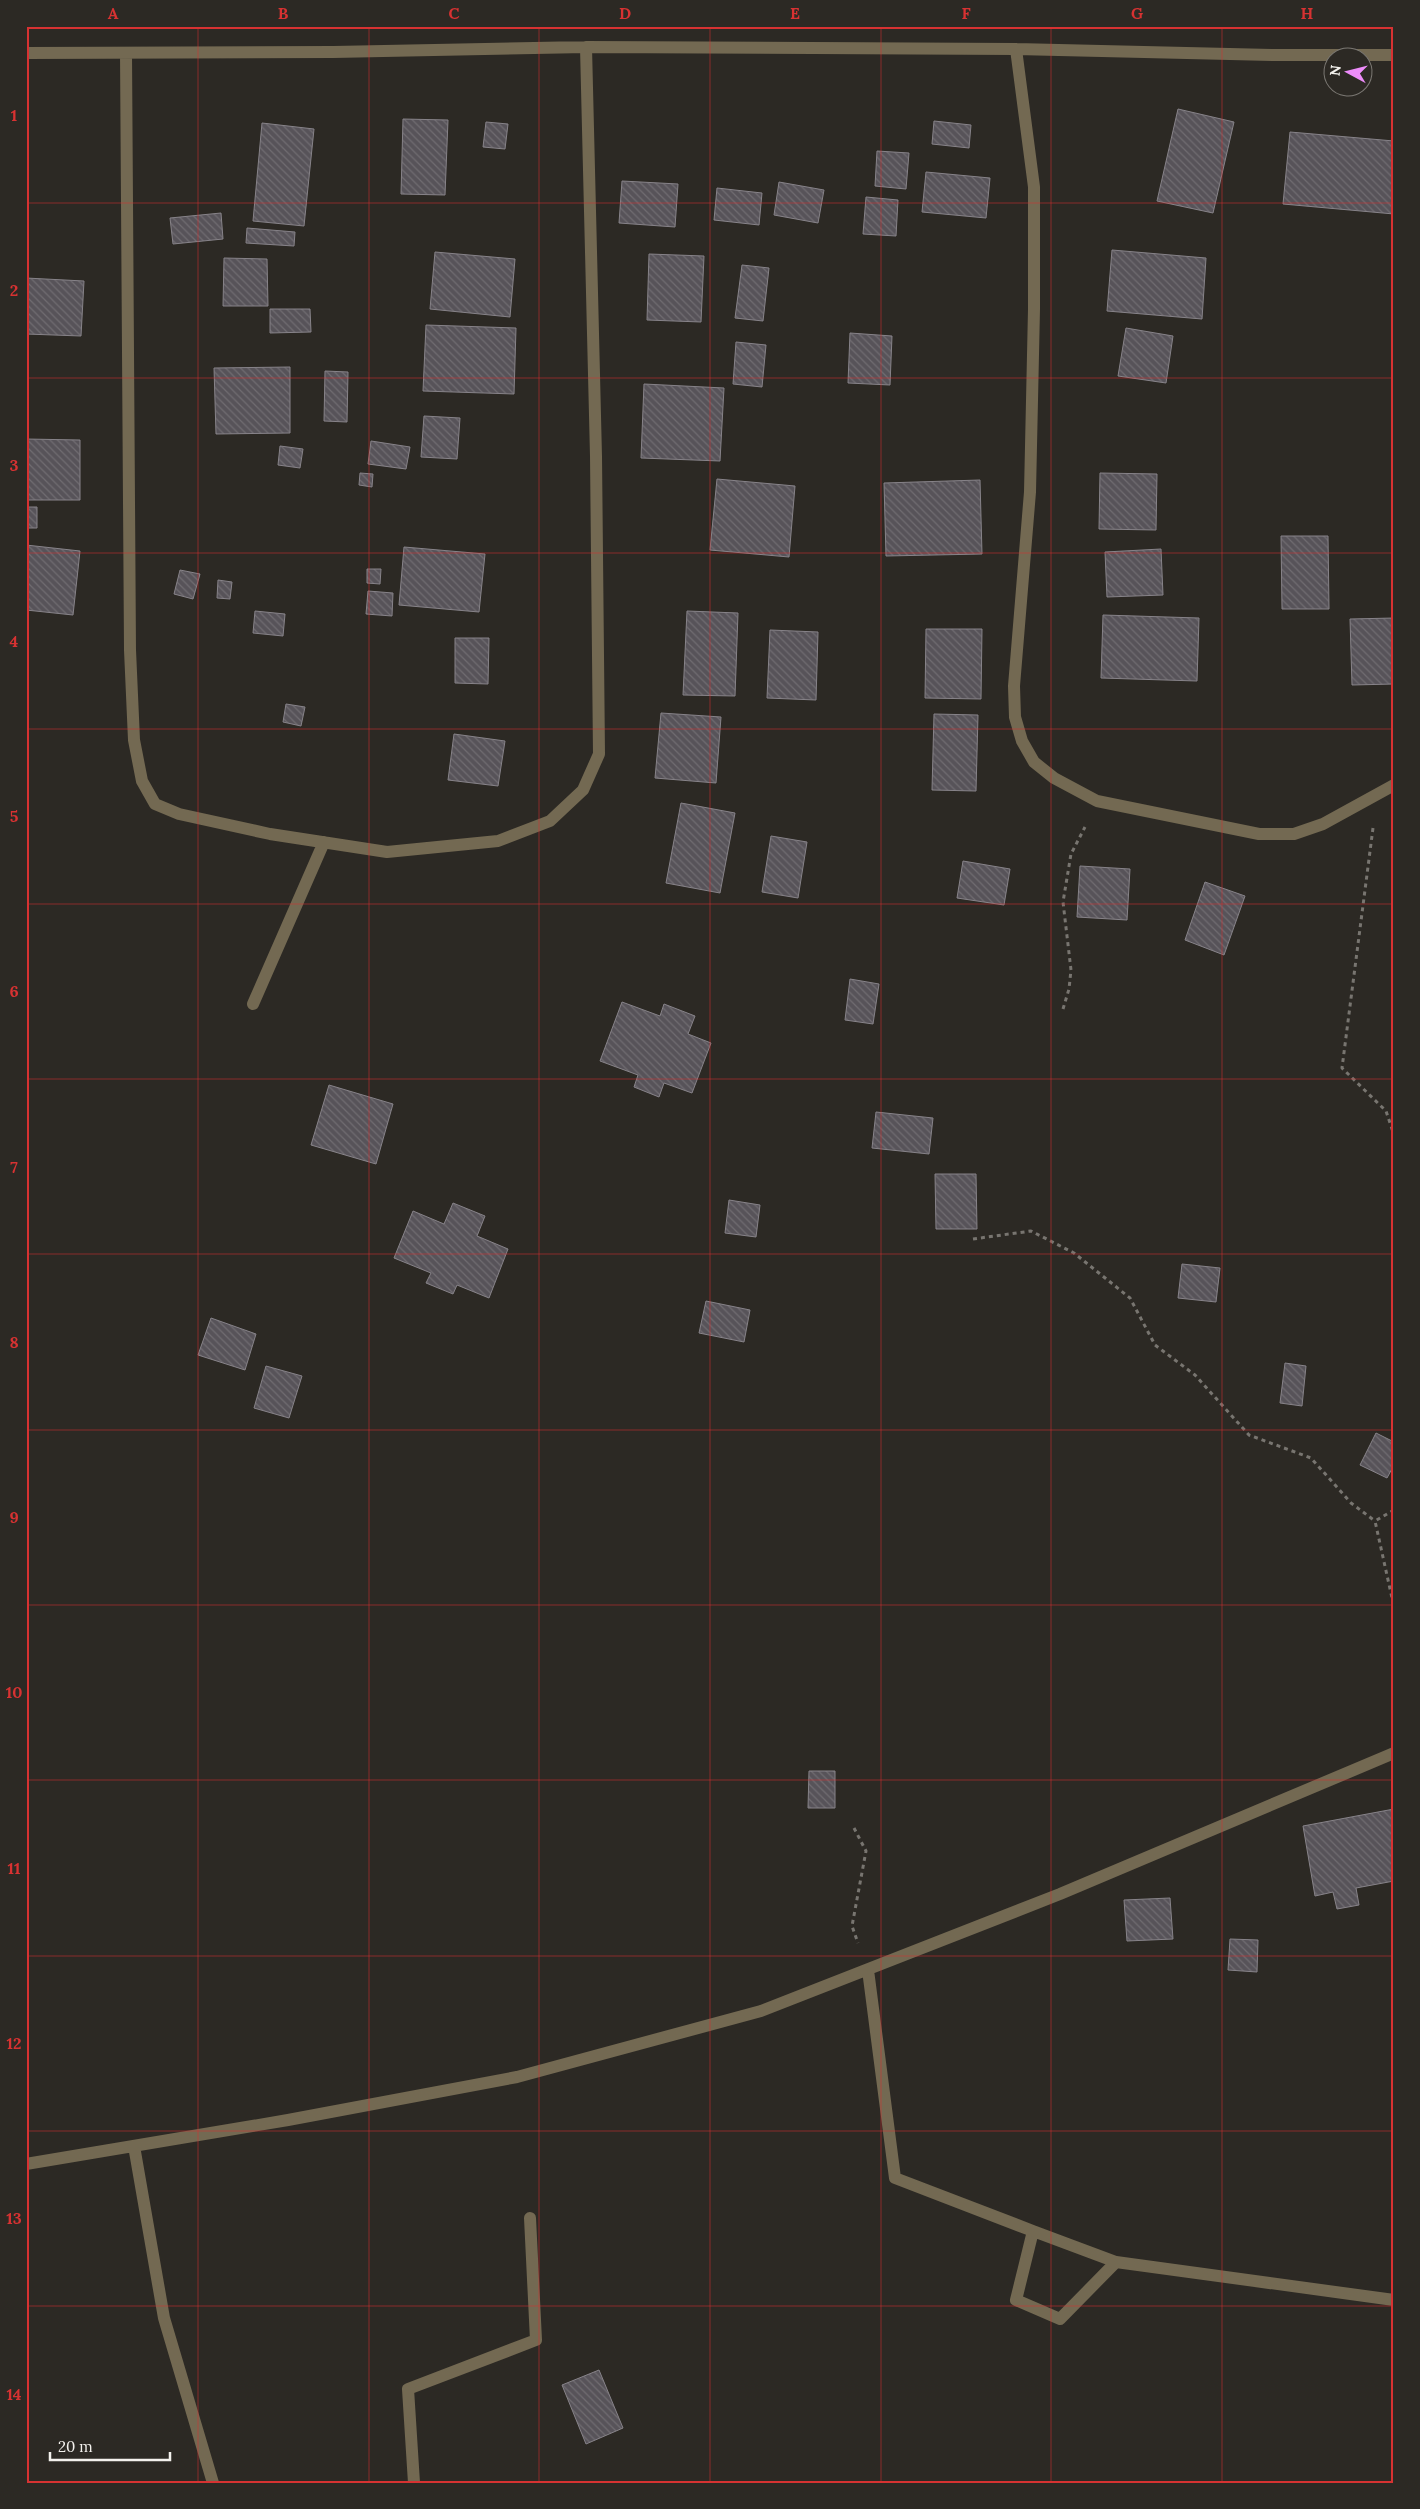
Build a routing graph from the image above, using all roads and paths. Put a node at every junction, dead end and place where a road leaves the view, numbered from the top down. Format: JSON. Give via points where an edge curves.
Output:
{"nodes":[{"id":1,"x":586,"y":47,"type":"junction"},
{"id":2,"x":1016,"y":49,"type":"junction"},
{"id":3,"x":26,"y":53,"type":"edge"},
{"id":4,"x":126,"y":53,"type":"junction"},
{"id":5,"x":1394,"y":55,"type":"edge"},
{"id":6,"x":1394,"y":784,"type":"edge"},
{"id":7,"x":1377,"y":795,"type":"junction"},
{"id":8,"x":1097,"y":802,"type":"junction"},
{"id":9,"x":324,"y":842,"type":"junction"},
{"id":10,"x":252,"y":1004,"type":"dead end"},
{"id":11,"x":1063,"y":1009,"type":"dead end"},
{"id":12,"x":1394,"y":1136,"type":"edge"},
{"id":13,"x":973,"y":1239,"type":"dead end"},
{"id":14,"x":1394,"y":1510,"type":"edge"},
{"id":15,"x":1375,"y":1521,"type":"junction"},
{"id":16,"x":1394,"y":1607,"type":"edge"},
{"id":17,"x":1394,"y":1752,"type":"edge"},
{"id":18,"x":854,"y":1828,"type":"dead end"},
{"id":19,"x":868,"y":1970,"type":"junction"},
{"id":20,"x":134,"y":2146,"type":"junction"},
{"id":21,"x":26,"y":2164,"type":"edge"},
{"id":22,"x":530,"y":2218,"type":"dead end"},
{"id":23,"x":1033,"y":2231,"type":"junction"},
{"id":24,"x":1116,"y":2262,"type":"junction"},
{"id":25,"x":1394,"y":2300,"type":"edge"},
{"id":26,"x":213,"y":2483,"type":"edge"},
{"id":27,"x":414,"y":2483,"type":"edge"}],
"edges":[{"from":1,"to":2,"type":"street"},
{"from":1,"to":4,"type":"street"},
{"from":1,"to":9,"type":"street","via":[[599,754],[583,790],[550,821],[498,841],[388,852]]},
{"from":2,"to":5,"type":"street"},
{"from":2,"to":8,"type":"street","via":[[1034,187],[1034,234],[1030,492],[1015,658],[1015,717],[1022,741],[1034,762],[1054,778]]},
{"from":3,"to":4,"type":"street"},
{"from":4,"to":9,"type":"street","via":[[130,650],[134,740],[142,780],[155,804],[179,814]]},
{"from":6,"to":7,"type":"street"},
{"from":7,"to":8,"type":"street","via":[[1323,824],[1294,834],[1259,834]]},
{"from":7,"to":12,"type":"path","via":[[1342,1068],[1386,1111]]},
{"from":8,"to":11,"type":"path","via":[[1071,854],[1066,878],[1063,902],[1071,970]]},
{"from":9,"to":10,"type":"street"},
{"from":13,"to":15,"type":"path","via":[[1030,1231],[1074,1253],[1130,1298],[1155,1345],[1195,1375],[1249,1435],[1311,1458],[1351,1503]]},
{"from":14,"to":15,"type":"path"},
{"from":15,"to":16,"type":"path"},
{"from":17,"to":19,"type":"street","via":[[1060,1894]]},
{"from":18,"to":19,"type":"path","via":[[866,1851],[852,1926]]},
{"from":19,"to":20,"type":"street","via":[[761,2011],[517,2077]]},
{"from":19,"to":23,"type":"street","via":[[895,2178]]},
{"from":20,"to":21,"type":"street"},
{"from":20,"to":26,"type":"street","via":[[164,2318]]},
{"from":22,"to":27,"type":"street","via":[[536,2340],[408,2389]]},
{"from":23,"to":24,"type":"street"},
{"from":23,"to":24,"type":"street","via":[[1016,2300],[1060,2319]]},
{"from":24,"to":25,"type":"street"}]}
